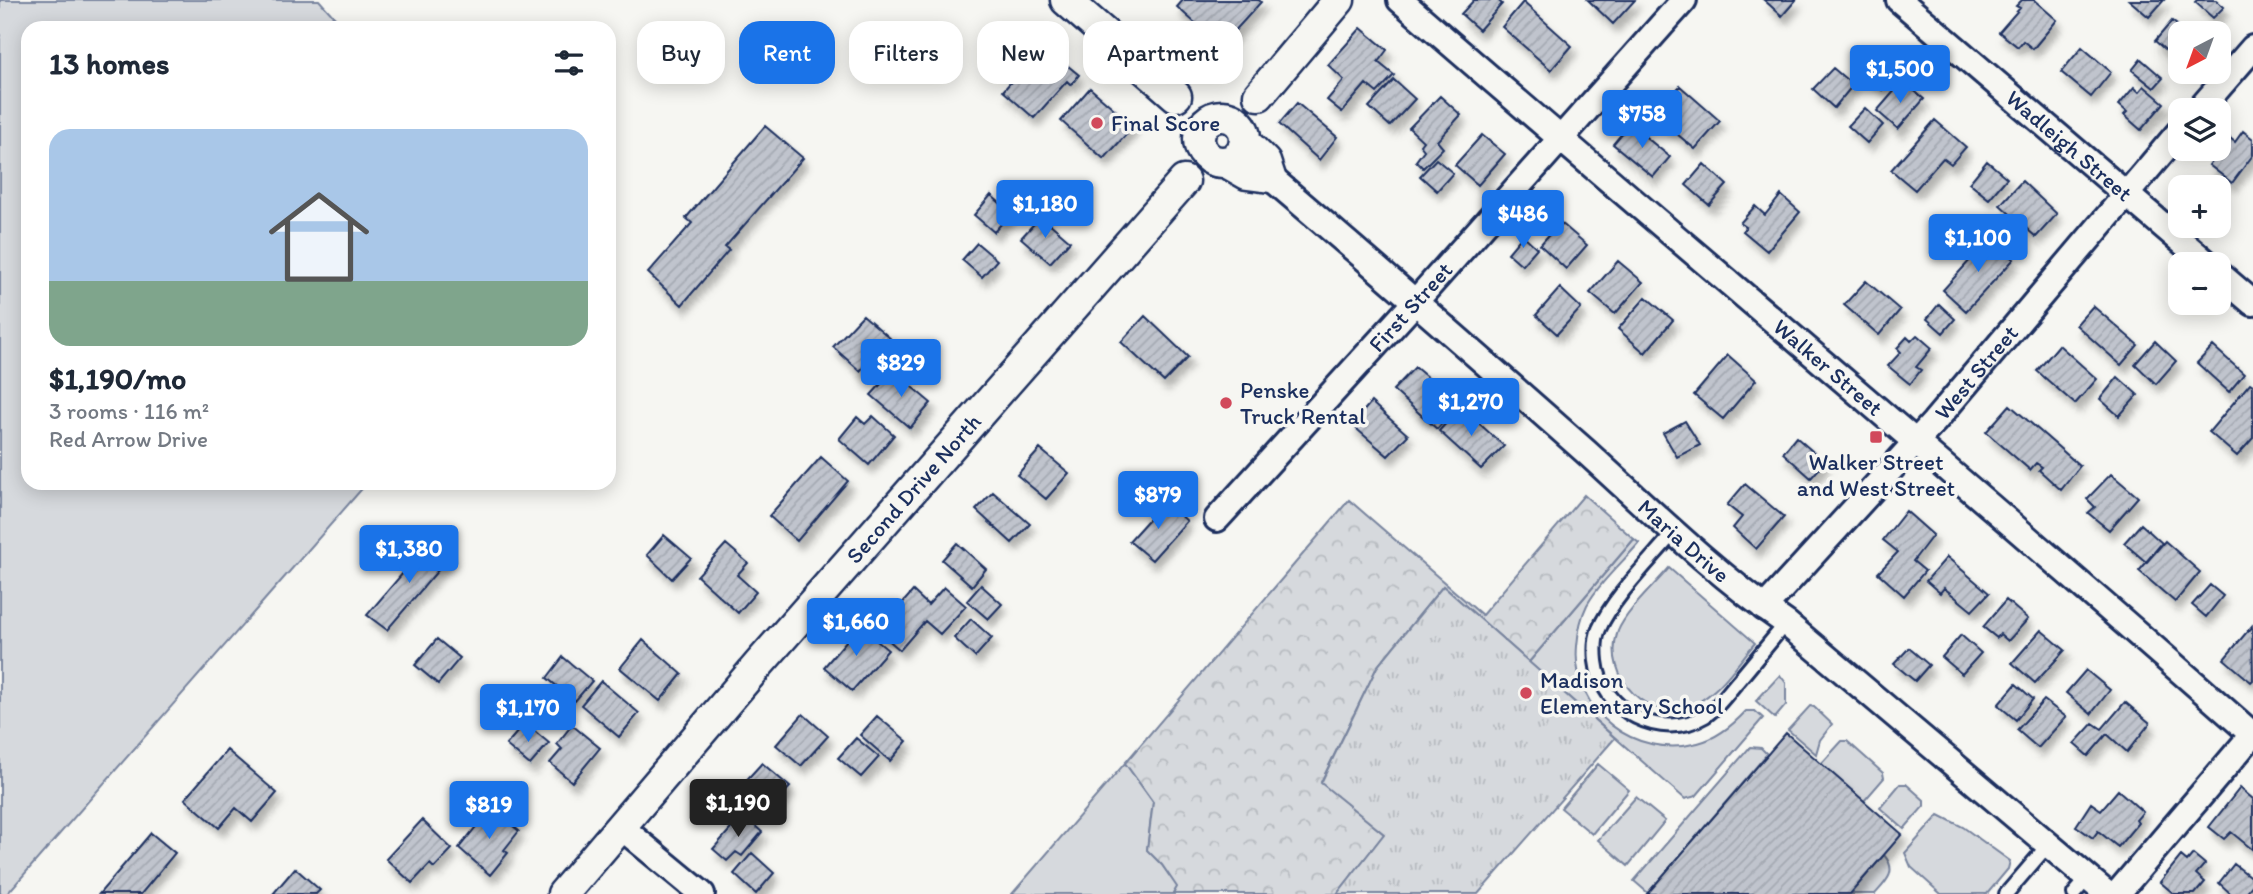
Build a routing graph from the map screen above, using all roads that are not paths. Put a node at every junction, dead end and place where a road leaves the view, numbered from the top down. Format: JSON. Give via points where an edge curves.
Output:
{"nodes":[{"id":1,"x":1066,"y":0,"type":"edge"},
{"id":2,"x":1339,"y":0,"type":"edge"},
{"id":3,"x":1400,"y":0,"type":"edge"},
{"id":4,"x":1685,"y":0,"type":"edge"},
{"id":5,"x":1899,"y":0,"type":"edge"},
{"id":6,"x":2253,"y":48,"type":"edge"},
{"id":7,"x":2209,"y":98,"type":"edge"},
{"id":8,"x":1559,"y":139,"type":"junction"},
{"id":9,"x":1223,"y":140,"type":"junction"},
{"id":10,"x":2168,"y":145,"type":"edge"},
{"id":11,"x":1270,"y":177,"type":"joint"},
{"id":12,"x":2125,"y":194,"type":"junction"},
{"id":13,"x":2194,"y":252,"type":"edge"},
{"id":14,"x":2231,"y":284,"type":"edge"},
{"id":15,"x":1416,"y":301,"type":"junction"},
{"id":16,"x":2253,"y":303,"type":"edge"},
{"id":17,"x":1916,"y":443,"type":"junction"},
{"id":18,"x":1217,"y":519,"type":"dead end"},
{"id":19,"x":1674,"y":531,"type":"junction"},
{"id":20,"x":1764,"y":608,"type":"junction"},
{"id":21,"x":1786,"y":623,"type":"junction"},
{"id":22,"x":2253,"y":734,"type":"edge"},
{"id":23,"x":621,"y":827,"type":"junction"},
{"id":24,"x":2049,"y":845,"type":"junction"},
{"id":25,"x":2090,"y":889,"type":"edge"},
{"id":26,"x":563,"y":894,"type":"edge"},
{"id":27,"x":702,"y":894,"type":"edge"},
{"id":28,"x":2006,"y":894,"type":"edge"},
{"id":29,"x":2118,"y":894,"type":"edge"}],
"edges":[{"from":1,"to":9,"type":"street","via":[[1176,96],[1192,100]]},
{"from":2,"to":9,"type":"street","via":[[1259,95],[1255,118]]},
{"from":3,"to":8,"type":"street","name":"Walker Street"},
{"from":4,"to":8,"type":"street","name":"First Street"},
{"from":5,"to":12,"type":"street","name":"Wadleigh Street"},
{"from":6,"to":7,"type":"street"},
{"from":8,"to":15,"type":"street","name":"First Street"},
{"from":8,"to":17,"type":"street","name":"Walker Street"},
{"from":9,"to":11,"type":"street","via":[[1247,174]]},
{"from":9,"to":23,"type":"street","name":"Second Drive North","via":[[1201,177],[1184,181]]},
{"from":10,"to":12,"type":"street","name":"West Street"},
{"from":11,"to":15,"type":"street","name":"Maria Drive"},
{"from":12,"to":13,"type":"street","name":"Wadleigh Street"},
{"from":12,"to":17,"type":"street","name":"West Street"},
{"from":14,"to":16,"type":"street"},
{"from":15,"to":18,"type":"street","name":"First Street"},
{"from":15,"to":19,"type":"street","name":"Maria Drive"},
{"from":17,"to":20,"type":"street","name":"West Street"},
{"from":17,"to":22,"type":"street","name":"Walker Street"},
{"from":19,"to":20,"type":"street","name":"Maria Drive"},
{"from":19,"to":21,"type":"lane","via":[[1598,631],[1597,671],[1622,709],[1644,722],[1664,725],[1685,724],[1706,715]]},
{"from":20,"to":21,"type":"street","name":"Maria Drive"},
{"from":21,"to":24,"type":"street","name":"Maria Drive"},
{"from":22,"to":29,"type":"street"},
{"from":23,"to":26,"type":"street","name":"Second Drive North"},
{"from":23,"to":27,"type":"street"},
{"from":24,"to":25,"type":"street","name":"Maria Drive"},
{"from":24,"to":28,"type":"lane"}]}
